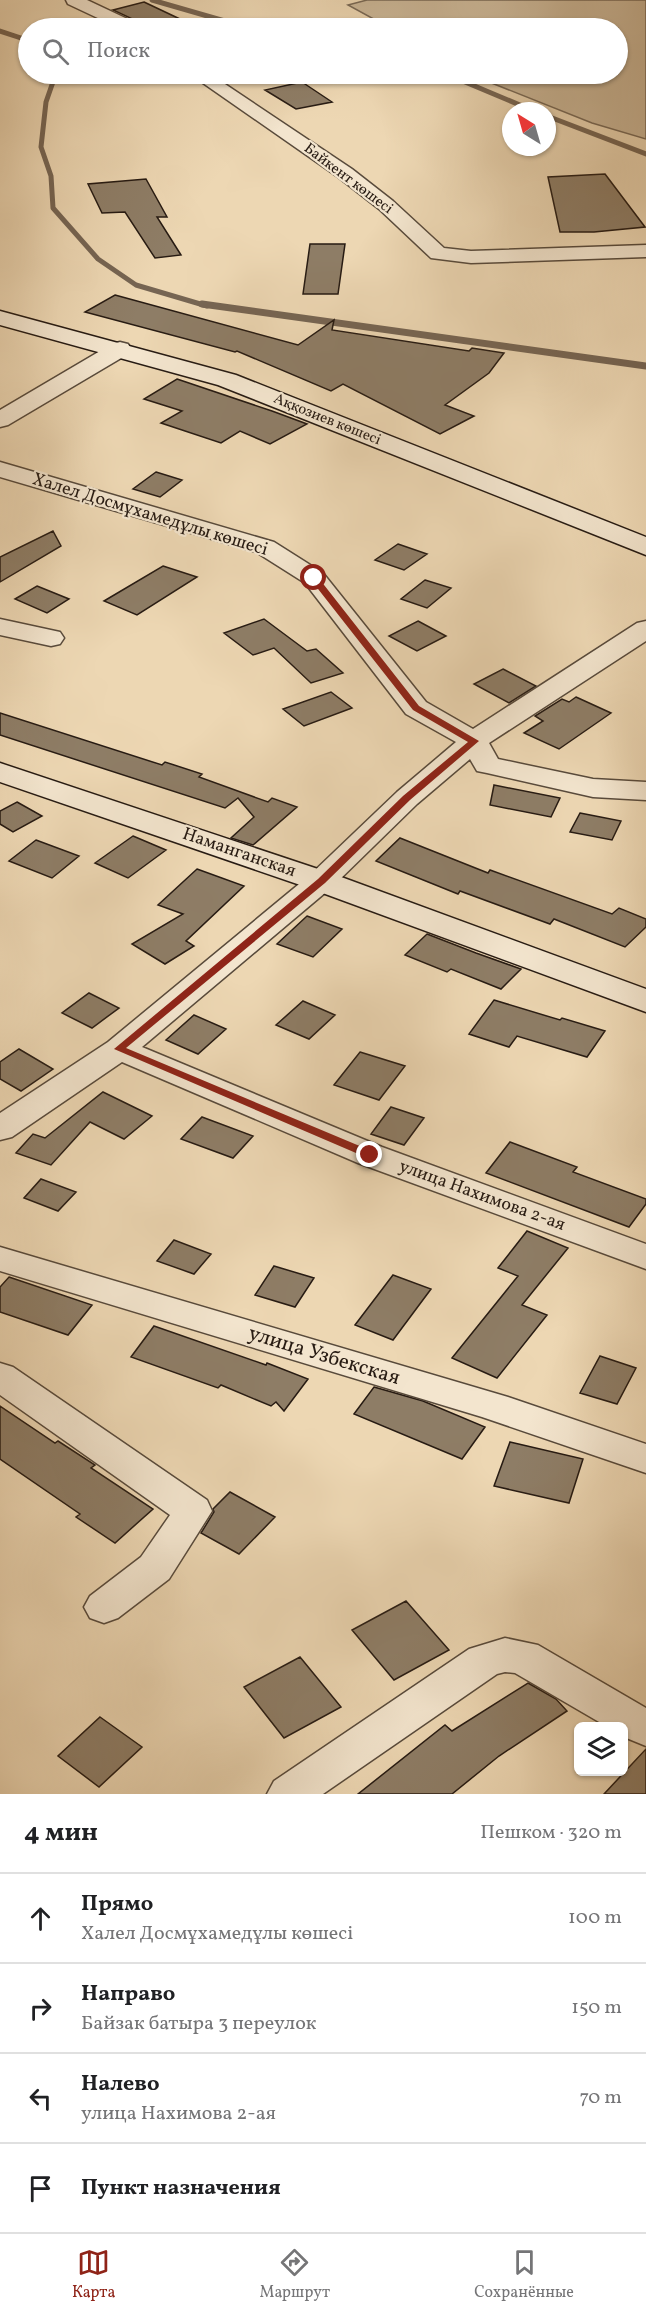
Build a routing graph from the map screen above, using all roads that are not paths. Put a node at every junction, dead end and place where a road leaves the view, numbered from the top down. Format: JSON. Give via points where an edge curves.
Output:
{"nodes":[{"id":1,"x":74,"y":0,"type":"edge"},
{"id":2,"x":111,"y":18,"type":"edge"},
{"id":3,"x":214,"y":84,"type":"edge"},
{"id":4,"x":646,"y":251,"type":"edge"},
{"id":5,"x":0,"y":318,"type":"edge"},
{"id":6,"x":120,"y":350,"type":"junction"},
{"id":7,"x":0,"y":420,"type":"edge"},
{"id":8,"x":0,"y":469,"type":"edge"},
{"id":9,"x":646,"y":547,"type":"edge"},
{"id":10,"x":0,"y":627,"type":"edge"},
{"id":11,"x":646,"y":629,"type":"edge"},
{"id":12,"x":51,"y":638,"type":"dead end"},
{"id":13,"x":474,"y":741,"type":"junction"},
{"id":14,"x":0,"y":772,"type":"edge"},
{"id":15,"x":646,"y":790,"type":"edge"},
{"id":16,"x":321,"y":881,"type":"junction"},
{"id":17,"x":646,"y":1001,"type":"edge"},
{"id":18,"x":119,"y":1049,"type":"junction"},
{"id":19,"x":0,"y":1129,"type":"edge"},
{"id":20,"x":646,"y":1257,"type":"edge"},
{"id":21,"x":0,"y":1259,"type":"edge"},
{"id":22,"x":0,"y":1376,"type":"edge"},
{"id":23,"x":646,"y":1459,"type":"edge"},
{"id":24,"x":104,"y":1607,"type":"dead end"},
{"id":25,"x":646,"y":1729,"type":"edge"},
{"id":26,"x":289,"y":1794,"type":"edge"}],
"edges":[{"from":1,"to":2,"type":"street"},
{"from":3,"to":4,"type":"street","name":"Байкент көшесі","via":[[353,179],[438,254],[471,257]]},
{"from":5,"to":6,"type":"main road","name":"Аққозиев көшесі"},
{"from":6,"to":7,"type":"street"},
{"from":6,"to":9,"type":"main road","name":"Аққозиев көшесі","via":[[227,380]]},
{"from":8,"to":13,"type":"street","name":"Халел Досмұхамедұлы көшесі","via":[[265,547],[314,578],[416,708]]},
{"from":10,"to":12,"type":"street"},
{"from":11,"to":13,"type":"street"},
{"from":13,"to":15,"type":"street","via":[[487,765],[593,788]]},
{"from":13,"to":16,"type":"street","via":[[407,798]]},
{"from":14,"to":16,"type":"main road","name":"Наманганская"},
{"from":16,"to":17,"type":"main road","name":"Наманганская"},
{"from":16,"to":18,"type":"street"},
{"from":18,"to":19,"type":"street"},
{"from":18,"to":20,"type":"street","name":"улица Нахимова 2-ая","via":[[370,1155]]},
{"from":21,"to":23,"type":"street","name":"улица Узбекская","via":[[495,1407]]},
{"from":22,"to":24,"type":"street","via":[[193,1511],[155,1568]]},
{"from":25,"to":26,"type":"street","via":[[523,1657],[505,1655],[484,1661]]}]}
